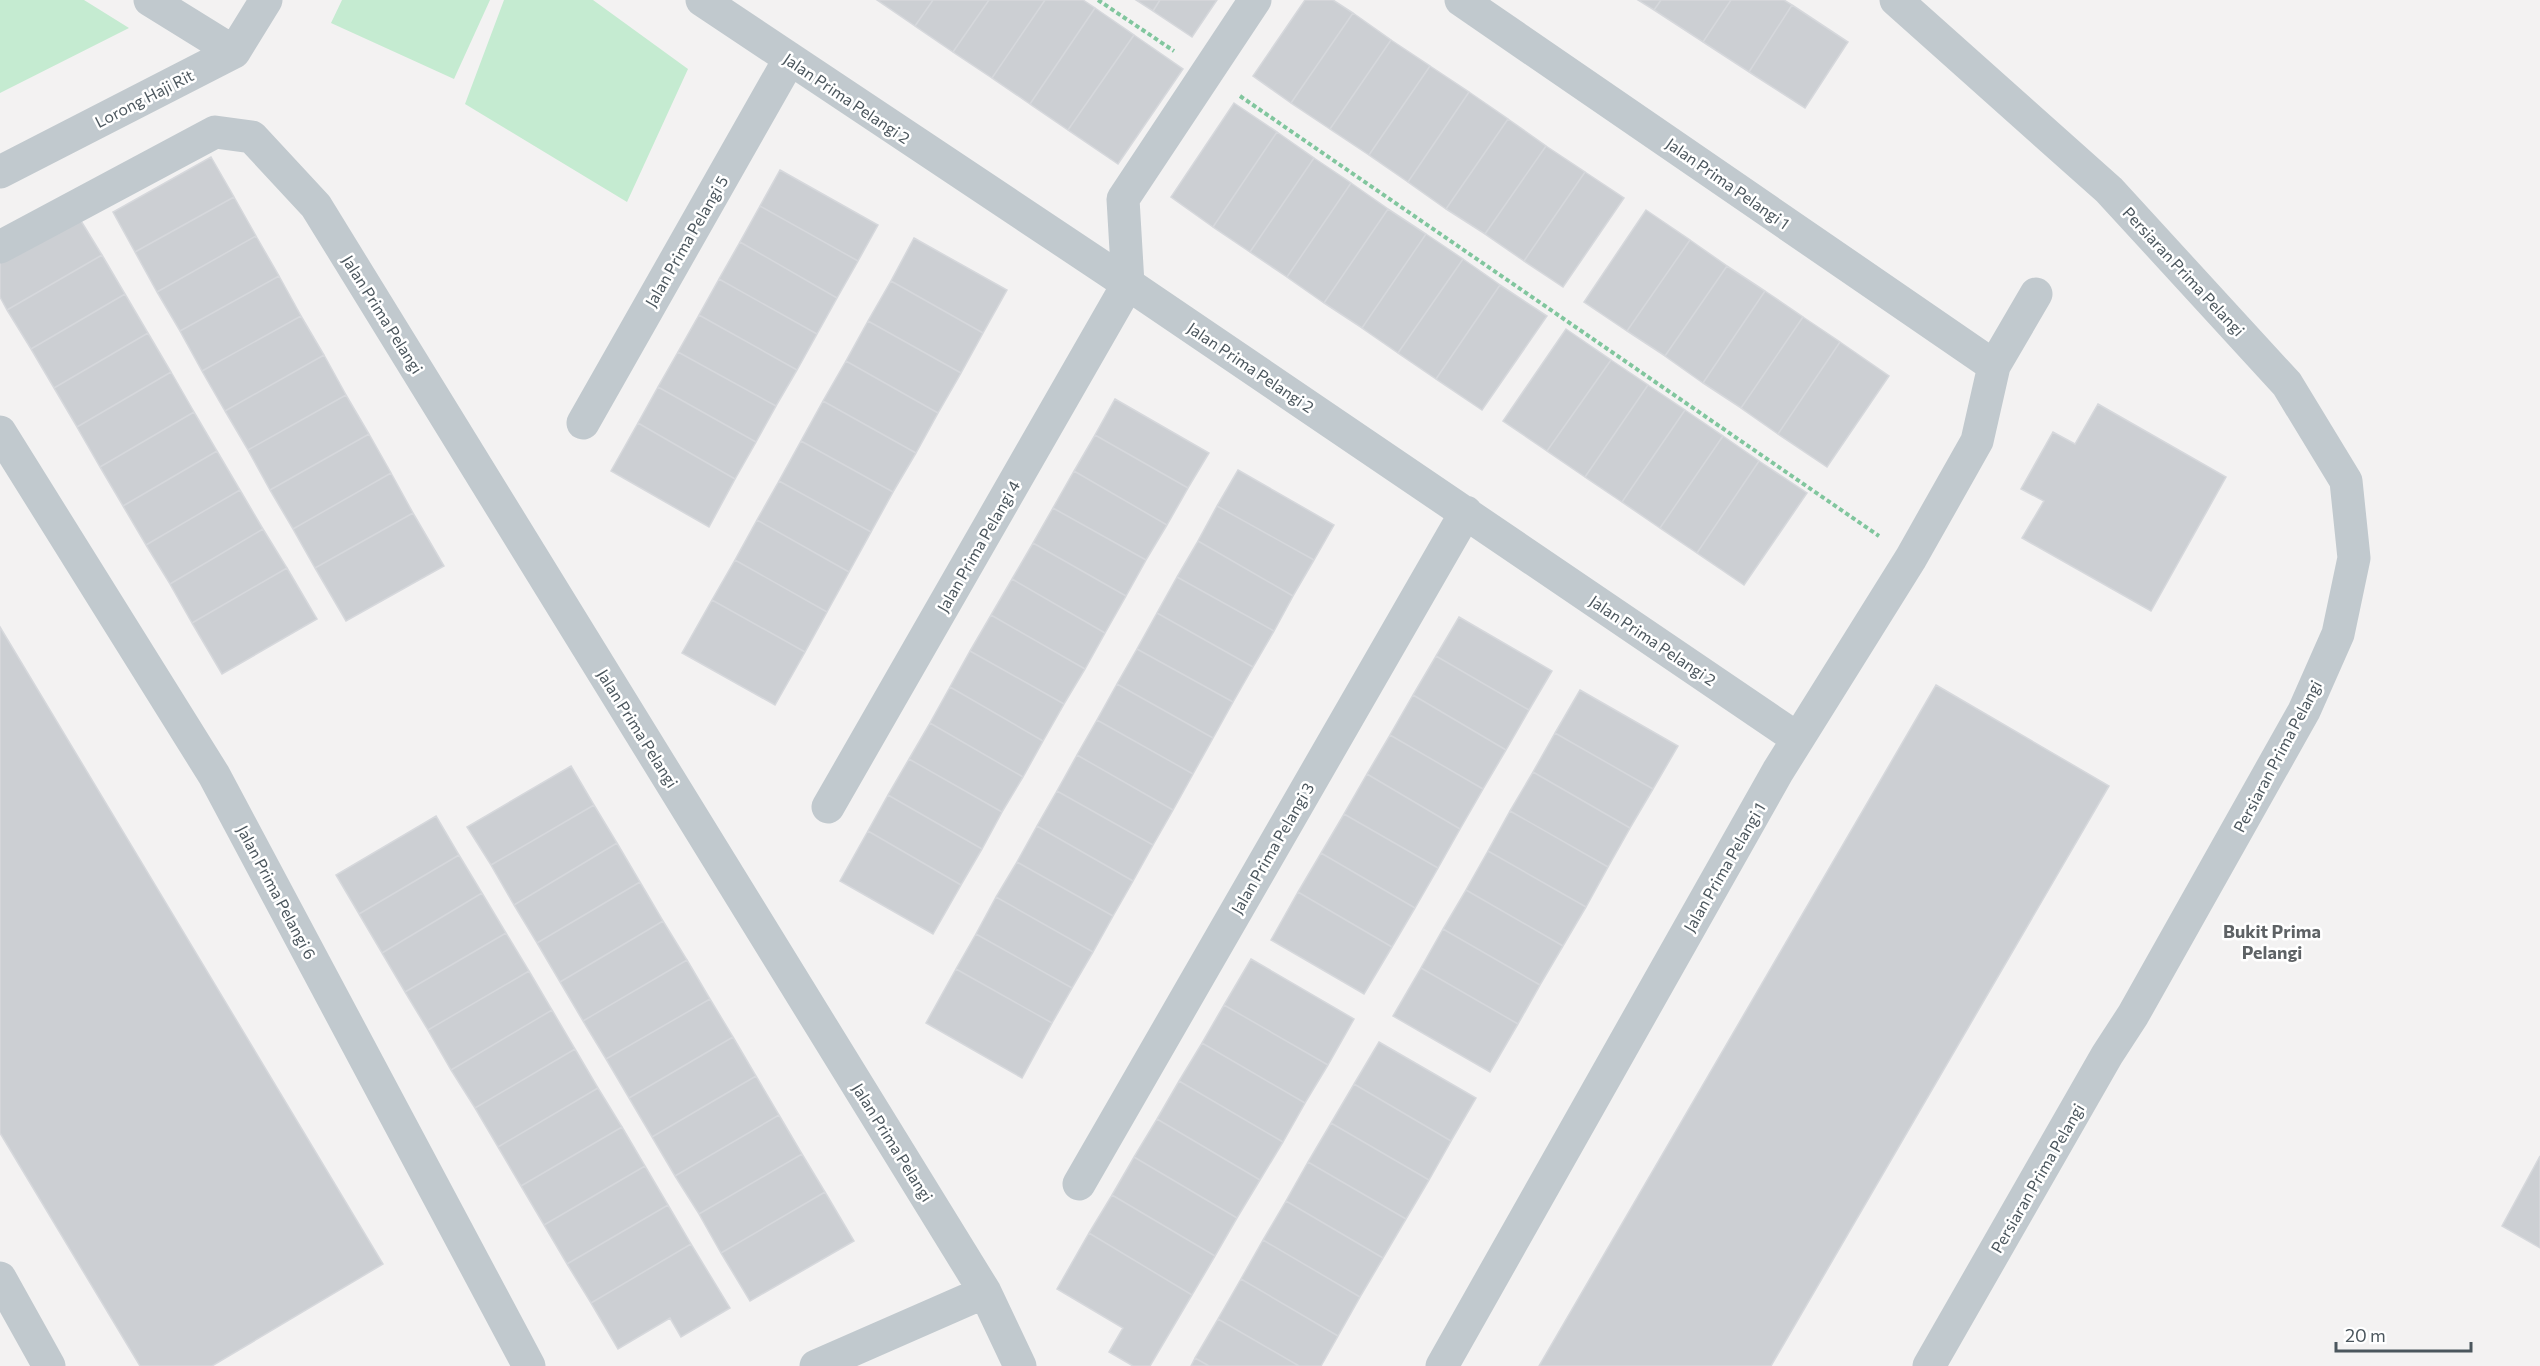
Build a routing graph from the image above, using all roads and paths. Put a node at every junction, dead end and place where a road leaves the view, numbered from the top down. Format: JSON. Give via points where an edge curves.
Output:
{"nodes":[{"id":1,"x":150,"y":0,"type":"edge"},
{"id":2,"x":266,"y":0,"type":"edge"},
{"id":3,"x":702,"y":0,"type":"edge"},
{"id":4,"x":1098,"y":0,"type":"edge"},
{"id":5,"x":1255,"y":0,"type":"edge"},
{"id":6,"x":1461,"y":0,"type":"edge"},
{"id":7,"x":1896,"y":0,"type":"edge"},
{"id":8,"x":234,"y":52,"type":"junction"},
{"id":9,"x":789,"y":60,"type":"junction"},
{"id":10,"x":1207,"y":73,"type":"junction"},
{"id":11,"x":0,"y":172,"type":"edge"},
{"id":12,"x":0,"y":247,"type":"edge"},
{"id":13,"x":1128,"y":284,"type":"junction"},
{"id":14,"x":2036,"y":294,"type":"dead end"},
{"id":15,"x":1994,"y":366,"type":"junction"},
{"id":16,"x":583,"y":423,"type":"dead end"},
{"id":17,"x":0,"y":432,"type":"edge"},
{"id":18,"x":1466,"y":512,"type":"junction"},
{"id":19,"x":1911,"y":558,"type":"junction"},
{"id":20,"x":1798,"y":739,"type":"junction"},
{"id":21,"x":828,"y":807,"type":"dead end"},
{"id":22,"x":1079,"y":1184,"type":"dead end"},
{"id":23,"x":0,"y":1278,"type":"edge"},
{"id":24,"x":985,"y":1292,"type":"junction"},
{"id":25,"x":1017,"y":1361,"type":"edge"},
{"id":26,"x":49,"y":1366,"type":"edge"},
{"id":27,"x":529,"y":1366,"type":"edge"},
{"id":28,"x":816,"y":1366,"type":"edge"},
{"id":29,"x":1442,"y":1366,"type":"edge"},
{"id":30,"x":1929,"y":1366,"type":"edge"}],
"edges":[{"from":1,"to":8,"type":"street"},
{"from":2,"to":8,"type":"street"},
{"from":3,"to":9,"type":"street","name":"Jalan Prima Pelangi 2"},
{"from":4,"to":10,"type":"path"},
{"from":5,"to":10,"type":"street"},
{"from":6,"to":15,"type":"street","name":"Jalan Prima Pelangi 1"},
{"from":7,"to":30,"type":"street","name":"Persiaran Prima Pelangi","via":[[2109,190],[2287,384],[2346,481],[2354,558],[2338,634],[2304,711],[2133,1016]]},
{"from":8,"to":11,"type":"street","name":"Lorong Haji Rit"},
{"from":9,"to":13,"type":"street","name":"Jalan Prima Pelangi 2"},
{"from":9,"to":16,"type":"street","name":"Jalan Prima Pelangi 5"},
{"from":10,"to":13,"type":"street","via":[[1123,198]]},
{"from":10,"to":19,"type":"path"},
{"from":12,"to":24,"type":"street","name":"Jalan Prima Pelangi","via":[[215,132],[252,137],[316,206]]},
{"from":13,"to":18,"type":"street","name":"Jalan Prima Pelangi 2"},
{"from":13,"to":21,"type":"street","name":"Jalan Prima Pelangi 4"},
{"from":14,"to":15,"type":"street","name":"Jalan Prima Pelangi 1"},
{"from":15,"to":19,"type":"street","name":"Jalan Prima Pelangi 1","via":[[1977,441]]},
{"from":17,"to":27,"type":"street","name":"Jalan Prima Pelangi 6","via":[[214,775]]},
{"from":18,"to":20,"type":"street","name":"Jalan Prima Pelangi 2"},
{"from":18,"to":22,"type":"street","name":"Jalan Prima Pelangi 3"},
{"from":19,"to":20,"type":"street","name":"Jalan Prima Pelangi 1"},
{"from":20,"to":29,"type":"street","name":"Jalan Prima Pelangi 1"},
{"from":23,"to":26,"type":"street"},
{"from":24,"to":25,"type":"street","name":"Jalan Prima Pelangi"},
{"from":24,"to":28,"type":"street"}]}
